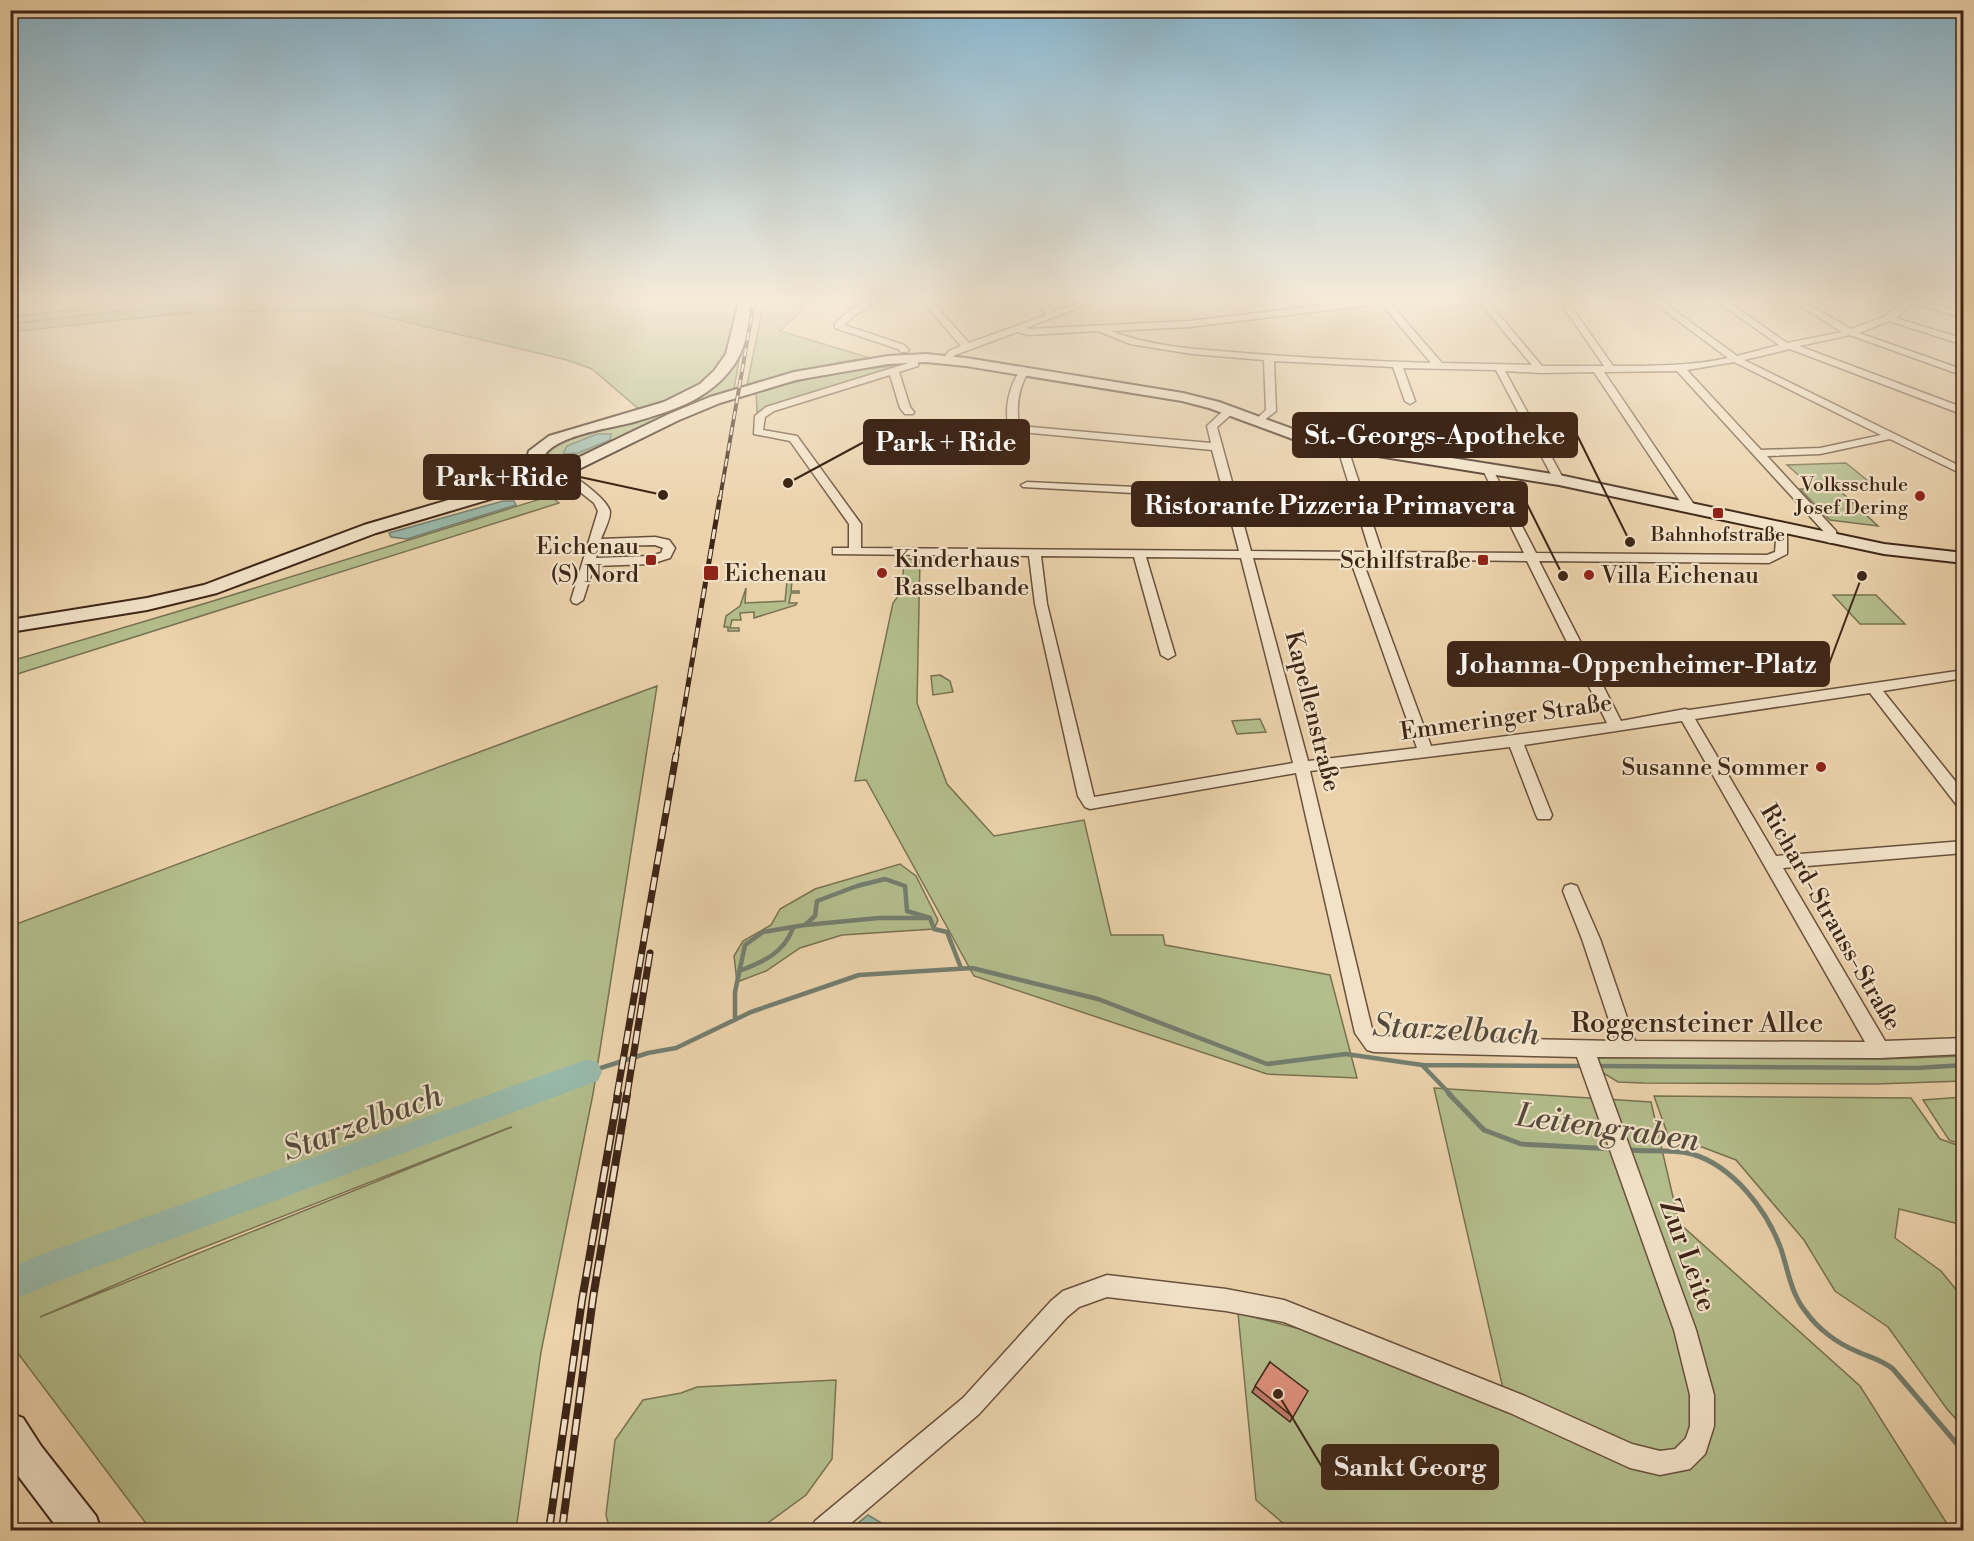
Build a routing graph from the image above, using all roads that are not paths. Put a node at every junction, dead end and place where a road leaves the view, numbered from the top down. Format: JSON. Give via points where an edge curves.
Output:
{"nodes":[{"id":1,"x":718,"y":374,"type":"edge"},
{"id":2,"x":805,"y":374,"type":"edge"},
{"id":3,"x":888,"y":374,"type":"edge"},
{"id":4,"x":895,"y":374,"type":"edge"},
{"id":5,"x":1022,"y":374,"type":"edge"},
{"id":6,"x":1042,"y":374,"type":"edge"},
{"id":7,"x":1270,"y":374,"type":"edge"},
{"id":8,"x":1400,"y":374,"type":"edge"},
{"id":9,"x":1501,"y":374,"type":"edge"},
{"id":10,"x":1600,"y":374,"type":"edge"},
{"id":11,"x":1685,"y":374,"type":"edge"},
{"id":12,"x":1766,"y":374,"type":"edge"},
{"id":13,"x":1863,"y":374,"type":"edge"},
{"id":14,"x":1410,"y":401,"type":"dead end"},
{"id":15,"x":1229,"y":411,"type":"junction"},
{"id":16,"x":909,"y":412,"type":"dead end"},
{"id":17,"x":1964,"y":412,"type":"edge"},
{"id":18,"x":1258,"y":422,"type":"junction"},
{"id":19,"x":1890,"y":436,"type":"junction"},
{"id":20,"x":1342,"y":446,"type":"junction"},
{"id":21,"x":1217,"y":447,"type":"junction"},
{"id":22,"x":1758,"y":453,"type":"junction"},
{"id":23,"x":1487,"y":468,"type":"junction"},
{"id":24,"x":1964,"y":472,"type":"edge"},
{"id":25,"x":534,"y":473,"type":"junction"},
{"id":26,"x":563,"y":477,"type":"junction"},
{"id":27,"x":1559,"y":480,"type":"junction"},
{"id":28,"x":1028,"y":485,"type":"dead end"},
{"id":29,"x":584,"y":492,"type":"junction"},
{"id":30,"x":1230,"y":495,"type":"junction"},
{"id":31,"x":1691,"y":509,"type":"junction"},
{"id":32,"x":1783,"y":528,"type":"junction"},
{"id":33,"x":1831,"y":539,"type":"junction"},
{"id":34,"x":596,"y":543,"type":"junction"},
{"id":35,"x":837,"y":551,"type":"dead end"},
{"id":36,"x":855,"y":551,"type":"junction"},
{"id":37,"x":1034,"y":552,"type":"junction"},
{"id":38,"x":1139,"y":553,"type":"junction"},
{"id":39,"x":1247,"y":554,"type":"junction"},
{"id":40,"x":1354,"y":554,"type":"junction"},
{"id":41,"x":1377,"y":554,"type":"junction"},
{"id":42,"x":1530,"y":556,"type":"junction"},
{"id":43,"x":1964,"y":558,"type":"edge"},
{"id":44,"x":590,"y":562,"type":"junction"},
{"id":45,"x":577,"y":600,"type":"dead end"},
{"id":46,"x":10,"y":626,"type":"edge"},
{"id":47,"x":1168,"y":655,"type":"dead end"},
{"id":48,"x":1963,"y":675,"type":"edge"},
{"id":49,"x":1873,"y":687,"type":"junction"},
{"id":50,"x":1685,"y":714,"type":"junction"},
{"id":51,"x":1616,"y":726,"type":"junction"},
{"id":52,"x":1515,"y":741,"type":"junction"},
{"id":53,"x":1425,"y":751,"type":"junction"},
{"id":54,"x":1304,"y":767,"type":"junction"},
{"id":55,"x":1964,"y":804,"type":"edge"},
{"id":56,"x":1544,"y":815,"type":"dead end"},
{"id":57,"x":1964,"y":847,"type":"edge"},
{"id":58,"x":1773,"y":863,"type":"junction"},
{"id":59,"x":1571,"y":891,"type":"dead end"},
{"id":60,"x":1364,"y":1033,"type":"joint"},
{"id":61,"x":1964,"y":1046,"type":"edge"},
{"id":62,"x":1628,"y":1048,"type":"junction"},
{"id":63,"x":1880,"y":1050,"type":"junction"},
{"id":64,"x":1586,"y":1053,"type":"junction"},
{"id":65,"x":10,"y":1431,"type":"edge"},
{"id":66,"x":82,"y":1530,"type":"edge"},
{"id":67,"x":824,"y":1530,"type":"edge"}],
"edges":[{"from":1,"to":25,"type":"main road","via":[[687,396],[655,410],[576,431],[549,443],[535,454]]},
{"from":2,"to":26,"type":"main road","via":[[742,390],[694,408]]},
{"from":3,"to":36,"type":"street","via":[[764,412],[757,430],[760,434],[792,437],[798,444],[855,524]]},
{"from":4,"to":16,"type":"street"},
{"from":5,"to":21,"type":"street","via":[[1013,400],[1014,429]]},
{"from":6,"to":15,"type":"main road","via":[[1183,397]]},
{"from":7,"to":18,"type":"street","via":[[1271,411]]},
{"from":8,"to":14,"type":"street"},
{"from":9,"to":27,"type":"street"},
{"from":10,"to":31,"type":"street"},
{"from":11,"to":22,"type":"street"},
{"from":12,"to":19,"type":"street"},
{"from":13,"to":17,"type":"street"},
{"from":15,"to":18,"type":"main road"},
{"from":15,"to":21,"type":"street","name":"Kapellenstraße","via":[[1212,426]]},
{"from":18,"to":20,"type":"main road","via":[[1295,436]]},
{"from":19,"to":22,"type":"street","via":[[1820,452]]},
{"from":19,"to":24,"type":"street"},
{"from":20,"to":23,"type":"main road"},
{"from":20,"to":41,"type":"street"},
{"from":21,"to":30,"type":"street","name":"Kapellenstraße"},
{"from":22,"to":33,"type":"street","via":[[1832,533]]},
{"from":23,"to":27,"type":"main road"},
{"from":23,"to":42,"type":"street"},
{"from":25,"to":26,"type":"main road","via":[[556,465]]},
{"from":25,"to":26,"type":"main road","via":[[540,488]]},
{"from":25,"to":46,"type":"main road","via":[[202,591]]},
{"from":26,"to":29,"type":"street"},
{"from":26,"to":29,"type":"street"},
{"from":27,"to":31,"type":"main road"},
{"from":28,"to":30,"type":"street"},
{"from":29,"to":34,"type":"street","via":[[600,503],[604,511]]},
{"from":30,"to":39,"type":"street","name":"Kapellenstraße"},
{"from":31,"to":32,"type":"main road"},
{"from":32,"to":33,"type":"main road"},
{"from":32,"to":42,"type":"street","via":[[1781,554],[1769,559]]},
{"from":33,"to":43,"type":"main road"},
{"from":34,"to":44,"type":"street"},
{"from":34,"to":44,"type":"street","via":[[655,541],[669,548],[666,555],[651,560]]},
{"from":35,"to":36,"type":"street"},
{"from":36,"to":37,"type":"street"},
{"from":37,"to":38,"type":"street"},
{"from":37,"to":54,"type":"street","name":"Emmeringer Straße","via":[[1043,614],[1090,803]]},
{"from":38,"to":39,"type":"street"},
{"from":38,"to":47,"type":"street"},
{"from":39,"to":40,"type":"street"},
{"from":39,"to":54,"type":"street","name":"Kapellenstraße"},
{"from":40,"to":41,"type":"street"},
{"from":40,"to":53,"type":"street"},
{"from":41,"to":42,"type":"street"},
{"from":42,"to":51,"type":"street"},
{"from":44,"to":45,"type":"street"},
{"from":48,"to":49,"type":"street","name":"Emmeringer Straße"},
{"from":49,"to":50,"type":"street","name":"Emmeringer Straße"},
{"from":49,"to":55,"type":"street"},
{"from":50,"to":51,"type":"street","name":"Emmeringer Straße"},
{"from":50,"to":58,"type":"street","name":"Richard-Strauss-Straße"},
{"from":51,"to":52,"type":"street","name":"Emmeringer Straße"},
{"from":52,"to":53,"type":"street","name":"Emmeringer Straße"},
{"from":52,"to":56,"type":"street"},
{"from":53,"to":54,"type":"street","name":"Emmeringer Straße"},
{"from":54,"to":60,"type":"street","name":"Kapellenstraße"},
{"from":57,"to":58,"type":"street"},
{"from":58,"to":63,"type":"street","name":"Richard-Strauss-Straße"},
{"from":59,"to":62,"type":"street"},
{"from":60,"to":64,"type":"street","name":"Roggensteiner Allee","via":[[1374,1044]]},
{"from":61,"to":63,"type":"street","name":"Roggensteiner Allee"},
{"from":62,"to":63,"type":"street","name":"Roggensteiner Allee"},
{"from":62,"to":64,"type":"street","name":"Roggensteiner Allee"},
{"from":64,"to":67,"type":"street","name":"Zur Leite","via":[[1685,1330],[1702,1395],[1702,1426],[1696,1445],[1681,1460],[1660,1463],[1630,1456],[1475,1387],[1284,1311],[1226,1300],[1107,1287],[1071,1299],[1059,1309],[971,1406]]},
{"from":65,"to":66,"type":"main road"}]}
